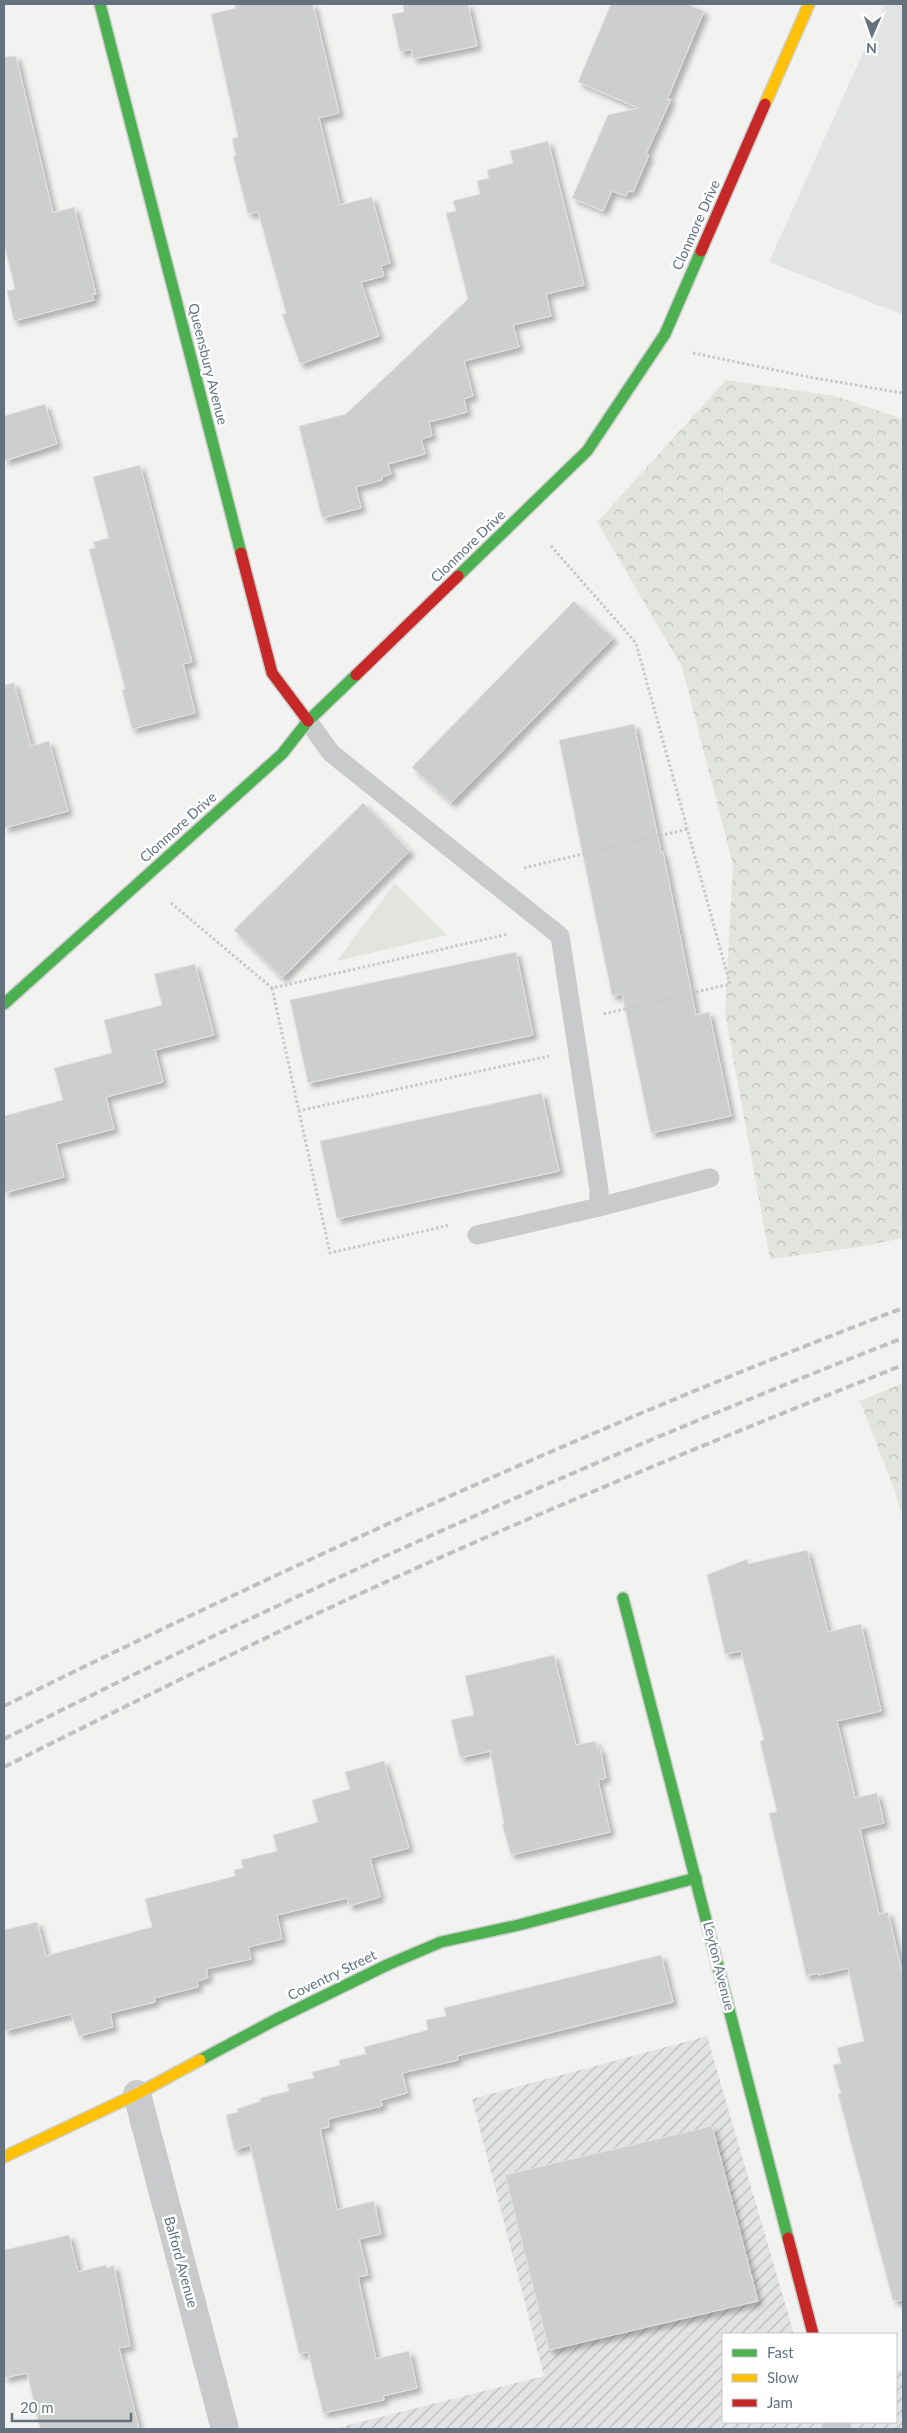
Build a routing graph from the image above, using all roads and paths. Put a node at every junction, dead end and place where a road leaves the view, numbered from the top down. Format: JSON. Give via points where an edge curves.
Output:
{"nodes":[{"id":1,"x":100,"y":4,"type":"edge"},
{"id":2,"x":809,"y":4,"type":"edge"},
{"id":3,"x":658,"y":346,"type":"junction"},
{"id":4,"x":903,"y":393,"type":"edge"},
{"id":5,"x":551,"y":546,"type":"dead end"},
{"id":6,"x":308,"y":722,"type":"junction"},
{"id":7,"x":688,"y":829,"type":"junction"},
{"id":8,"x":486,"y":876,"type":"junction"},
{"id":9,"x":171,"y":903,"type":"dead end"},
{"id":10,"x":548,"y":925,"type":"junction"},
{"id":11,"x":272,"y":988,"type":"junction"},
{"id":12,"x":4,"y":1004,"type":"edge"},
{"id":13,"x":574,"y":1022,"type":"junction"},
{"id":14,"x":578,"y":1050,"type":"junction"},
{"id":15,"x":298,"y":1111,"type":"junction"},
{"id":16,"x":710,"y":1178,"type":"dead end"},
{"id":17,"x":600,"y":1207,"type":"junction"},
{"id":18,"x":454,"y":1224,"type":"dead end"},
{"id":19,"x":477,"y":1235,"type":"dead end"},
{"id":20,"x":623,"y":1598,"type":"dead end"},
{"id":21,"x":696,"y":1878,"type":"junction"},
{"id":22,"x":138,"y":2094,"type":"junction"},
{"id":23,"x":4,"y":2157,"type":"edge"},
{"id":24,"x":813,"y":2333,"type":"edge"},
{"id":25,"x":225,"y":2429,"type":"edge"}],
"edges":[{"from":1,"to":6,"type":"street","name":"Queensbury Avenue","via":[[272,673]]},
{"from":2,"to":3,"type":"street","name":"Clonmore Drive"},
{"from":3,"to":4,"type":"path"},
{"from":3,"to":6,"type":"street","name":"Clonmore Drive","via":[[587,451]]},
{"from":5,"to":7,"type":"path","via":[[636,643]]},
{"from":6,"to":8,"type":"lane","via":[[331,752]]},
{"from":6,"to":12,"type":"street","name":"Clonmore Drive","via":[[282,754]]},
{"from":7,"to":8,"type":"path"},
{"from":7,"to":13,"type":"path","via":[[730,984]]},
{"from":8,"to":10,"type":"lane"},
{"from":9,"to":11,"type":"path"},
{"from":10,"to":11,"type":"path"},
{"from":10,"to":13,"type":"lane","via":[[560,936]]},
{"from":11,"to":15,"type":"path"},
{"from":13,"to":14,"type":"lane"},
{"from":14,"to":15,"type":"path"},
{"from":14,"to":17,"type":"lane"},
{"from":15,"to":18,"type":"path","via":[[330,1253]]},
{"from":16,"to":17,"type":"lane"},
{"from":17,"to":19,"type":"lane"},
{"from":20,"to":21,"type":"street","name":"Leyton Avenue"},
{"from":21,"to":22,"type":"street","name":"Coventry Street","via":[[518,1926],[441,1942],[275,2020]]},
{"from":21,"to":24,"type":"street","name":"Leyton Avenue"},
{"from":22,"to":23,"type":"street","name":"Coventry Street"},
{"from":22,"to":25,"type":"street","name":"Balford Avenue"}]}
